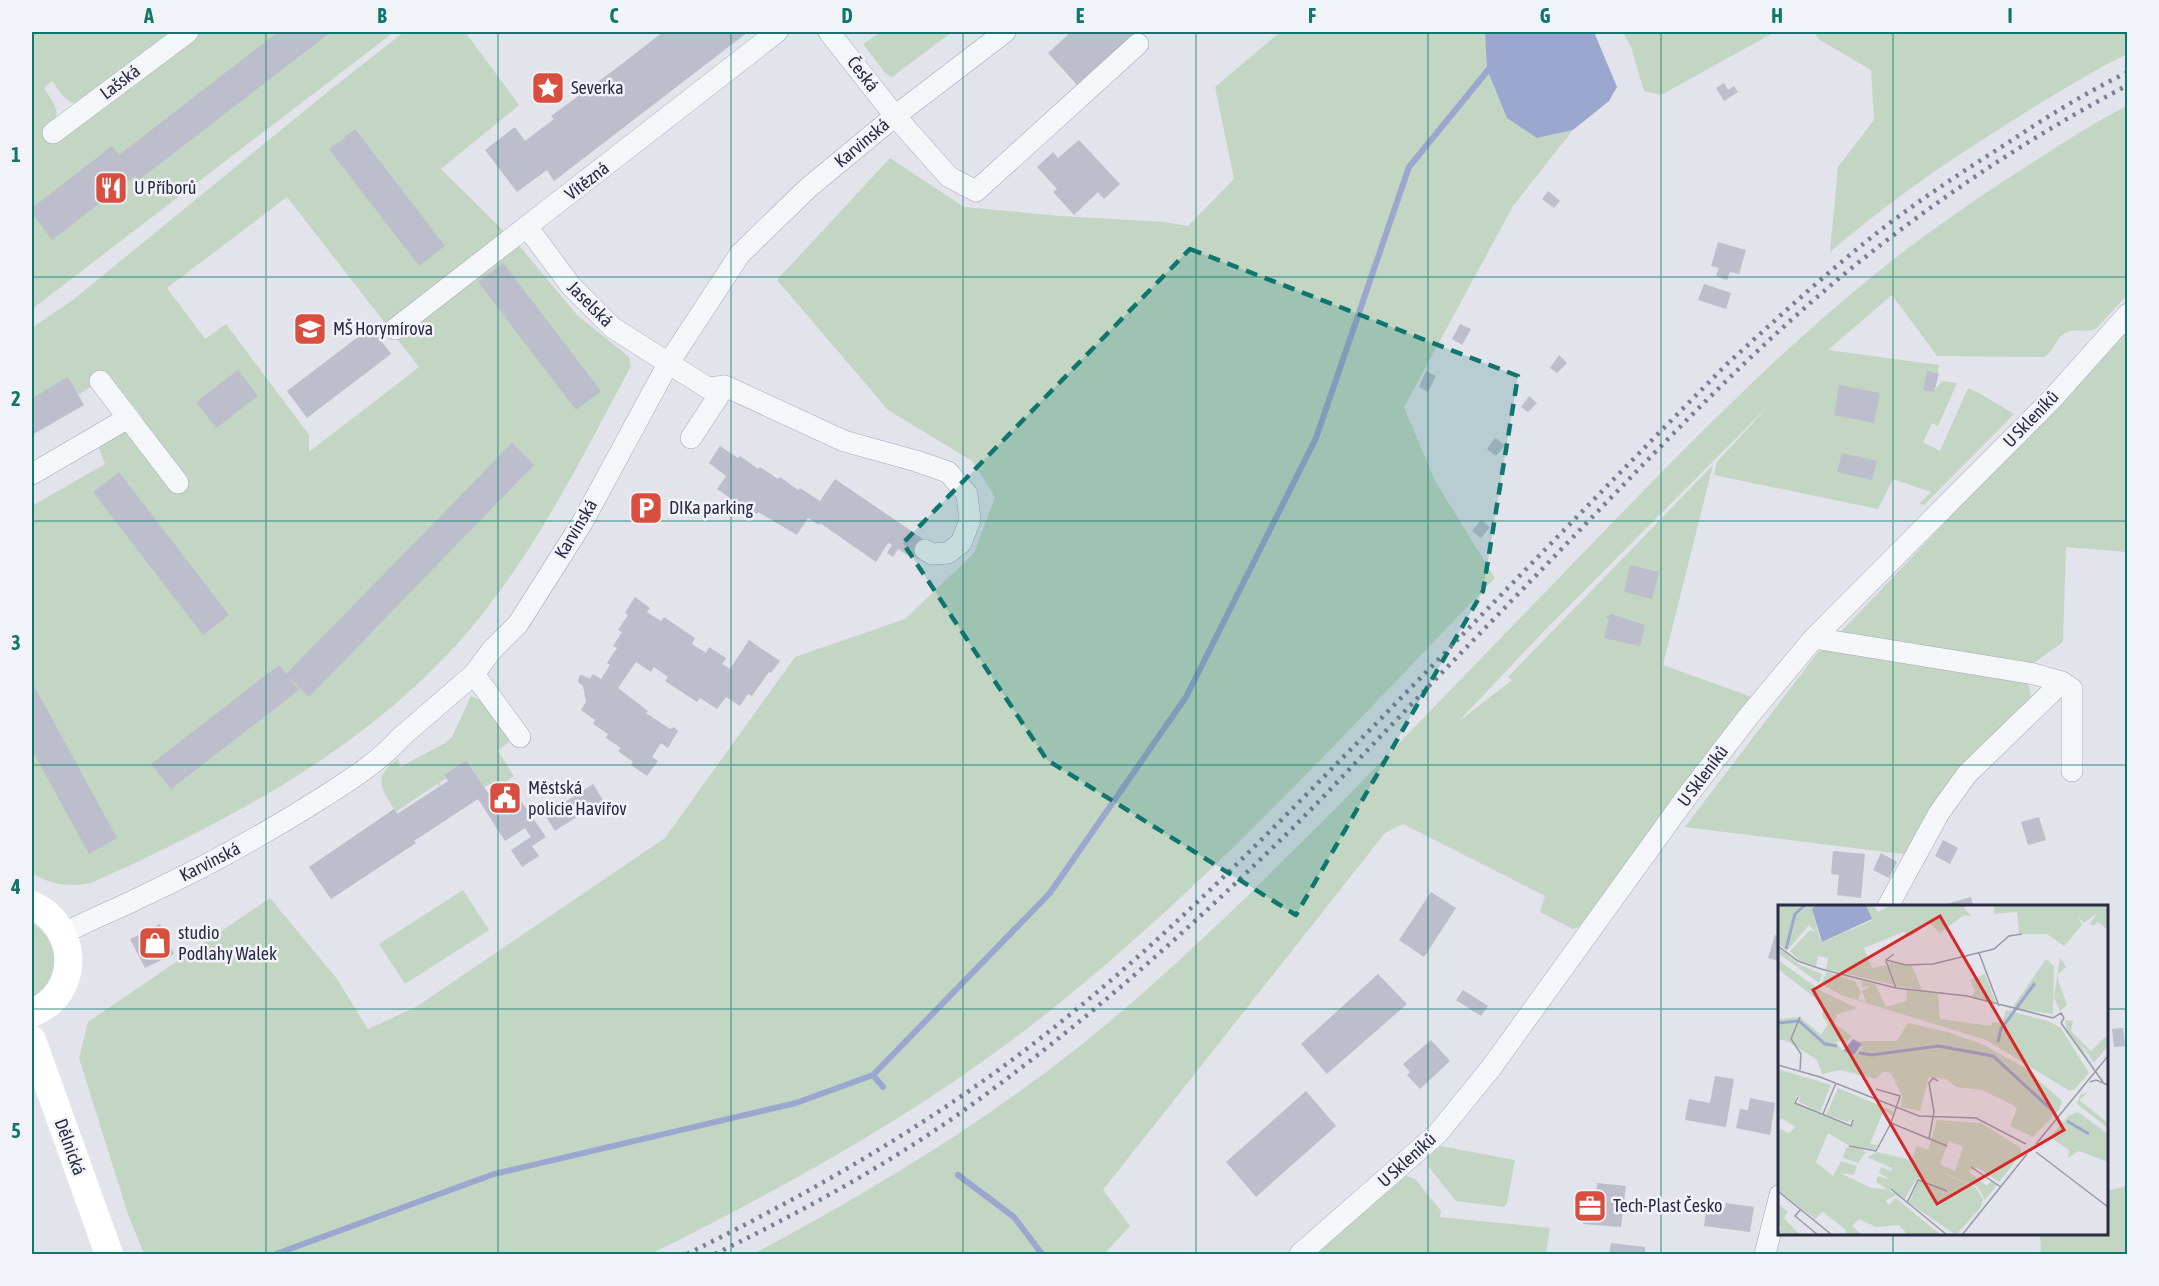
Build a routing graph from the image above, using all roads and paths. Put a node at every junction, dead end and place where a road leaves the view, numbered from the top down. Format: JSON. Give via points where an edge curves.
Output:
{"nodes":[{"id":1,"x":188,"y":32,"type":"edge"},
{"id":2,"x":777,"y":32,"type":"edge"},
{"id":3,"x":829,"y":32,"type":"edge"},
{"id":4,"x":1005,"y":32,"type":"edge"},
{"id":5,"x":1138,"y":44,"type":"dead end"},
{"id":6,"x":895,"y":116,"type":"junction"},
{"id":7,"x":53,"y":133,"type":"dead end"},
{"id":8,"x":528,"y":228,"type":"junction"},
{"id":9,"x":2127,"y":314,"type":"edge"},
{"id":10,"x":395,"y":329,"type":"dead end"},
{"id":11,"x":668,"y":364,"type":"junction"},
{"id":12,"x":100,"y":381,"type":"dead end"},
{"id":13,"x":725,"y":386,"type":"junction"},
{"id":14,"x":128,"y":418,"type":"junction"},
{"id":15,"x":692,"y":438,"type":"dead end"},
{"id":16,"x":32,"y":474,"type":"edge"},
{"id":17,"x":178,"y":483,"type":"dead end"},
{"id":18,"x":925,"y":550,"type":"dead end"},
{"id":19,"x":1814,"y":638,"type":"junction"},
{"id":20,"x":474,"y":674,"type":"junction"},
{"id":21,"x":2062,"y":682,"type":"junction"},
{"id":22,"x":520,"y":737,"type":"dead end"},
{"id":23,"x":2072,"y":771,"type":"dead end"},
{"id":24,"x":32,"y":905,"type":"edge"},
{"id":25,"x":1889,"y":905,"type":"edge"},
{"id":26,"x":63,"y":934,"type":"junction"},
{"id":27,"x":32,"y":1013,"type":"edge"},
{"id":28,"x":32,"y":1040,"type":"edge"},
{"id":29,"x":1778,"y":1199,"type":"edge"},
{"id":30,"x":109,"y":1254,"type":"edge"},
{"id":31,"x":1300,"y":1254,"type":"edge"},
{"id":32,"x":1765,"y":1254,"type":"edge"}],
"edges":[{"from":1,"to":7,"type":"street","name":"Lašská"},
{"from":2,"to":8,"type":"street","name":"Vítězná"},
{"from":3,"to":6,"type":"street","name":"Česká"},
{"from":4,"to":6,"type":"street","name":"Karvinská"},
{"from":5,"to":6,"type":"street","name":"Česká","via":[[976,191],[950,177]]},
{"from":6,"to":11,"type":"street","name":"Karvinská","via":[[808,188],[740,254]]},
{"from":8,"to":10,"type":"street","name":"Vítězná"},
{"from":8,"to":11,"type":"street","name":"Jaselská","via":[[593,309],[613,328]]},
{"from":9,"to":19,"type":"street","name":"U Skleníků","via":[[2052,399]]},
{"from":11,"to":13,"type":"street","name":"Jaselská","via":[[708,388]]},
{"from":11,"to":20,"type":"street","name":"Karvinská","via":[[582,523],[518,624]]},
{"from":12,"to":14,"type":"street"},
{"from":13,"to":15,"type":"street"},
{"from":13,"to":18,"type":"street","name":"Jaselská","via":[[844,441],[948,472],[967,494],[970,520],[961,543],[948,553],[932,554]]},
{"from":14,"to":16,"type":"street"},
{"from":14,"to":17,"type":"street"},
{"from":19,"to":21,"type":"street"},
{"from":19,"to":31,"type":"street","name":"U Skleníků","via":[[1685,799],[1491,1068],[1438,1133]]},
{"from":20,"to":22,"type":"street"},
{"from":20,"to":26,"type":"street","name":"Karvinská","via":[[391,749],[272,830]]},
{"from":21,"to":23,"type":"street","via":[[2072,689]]},
{"from":21,"to":25,"type":"street","via":[[1967,774],[1939,813]]},
{"from":24,"to":26,"type":"street","via":[[50,916]]},
{"from":26,"to":27,"type":"street","via":[[69,960],[63,985],[56,996]]},
{"from":28,"to":30,"type":"street","name":"Dělnická"},
{"from":29,"to":32,"type":"street"}]}
